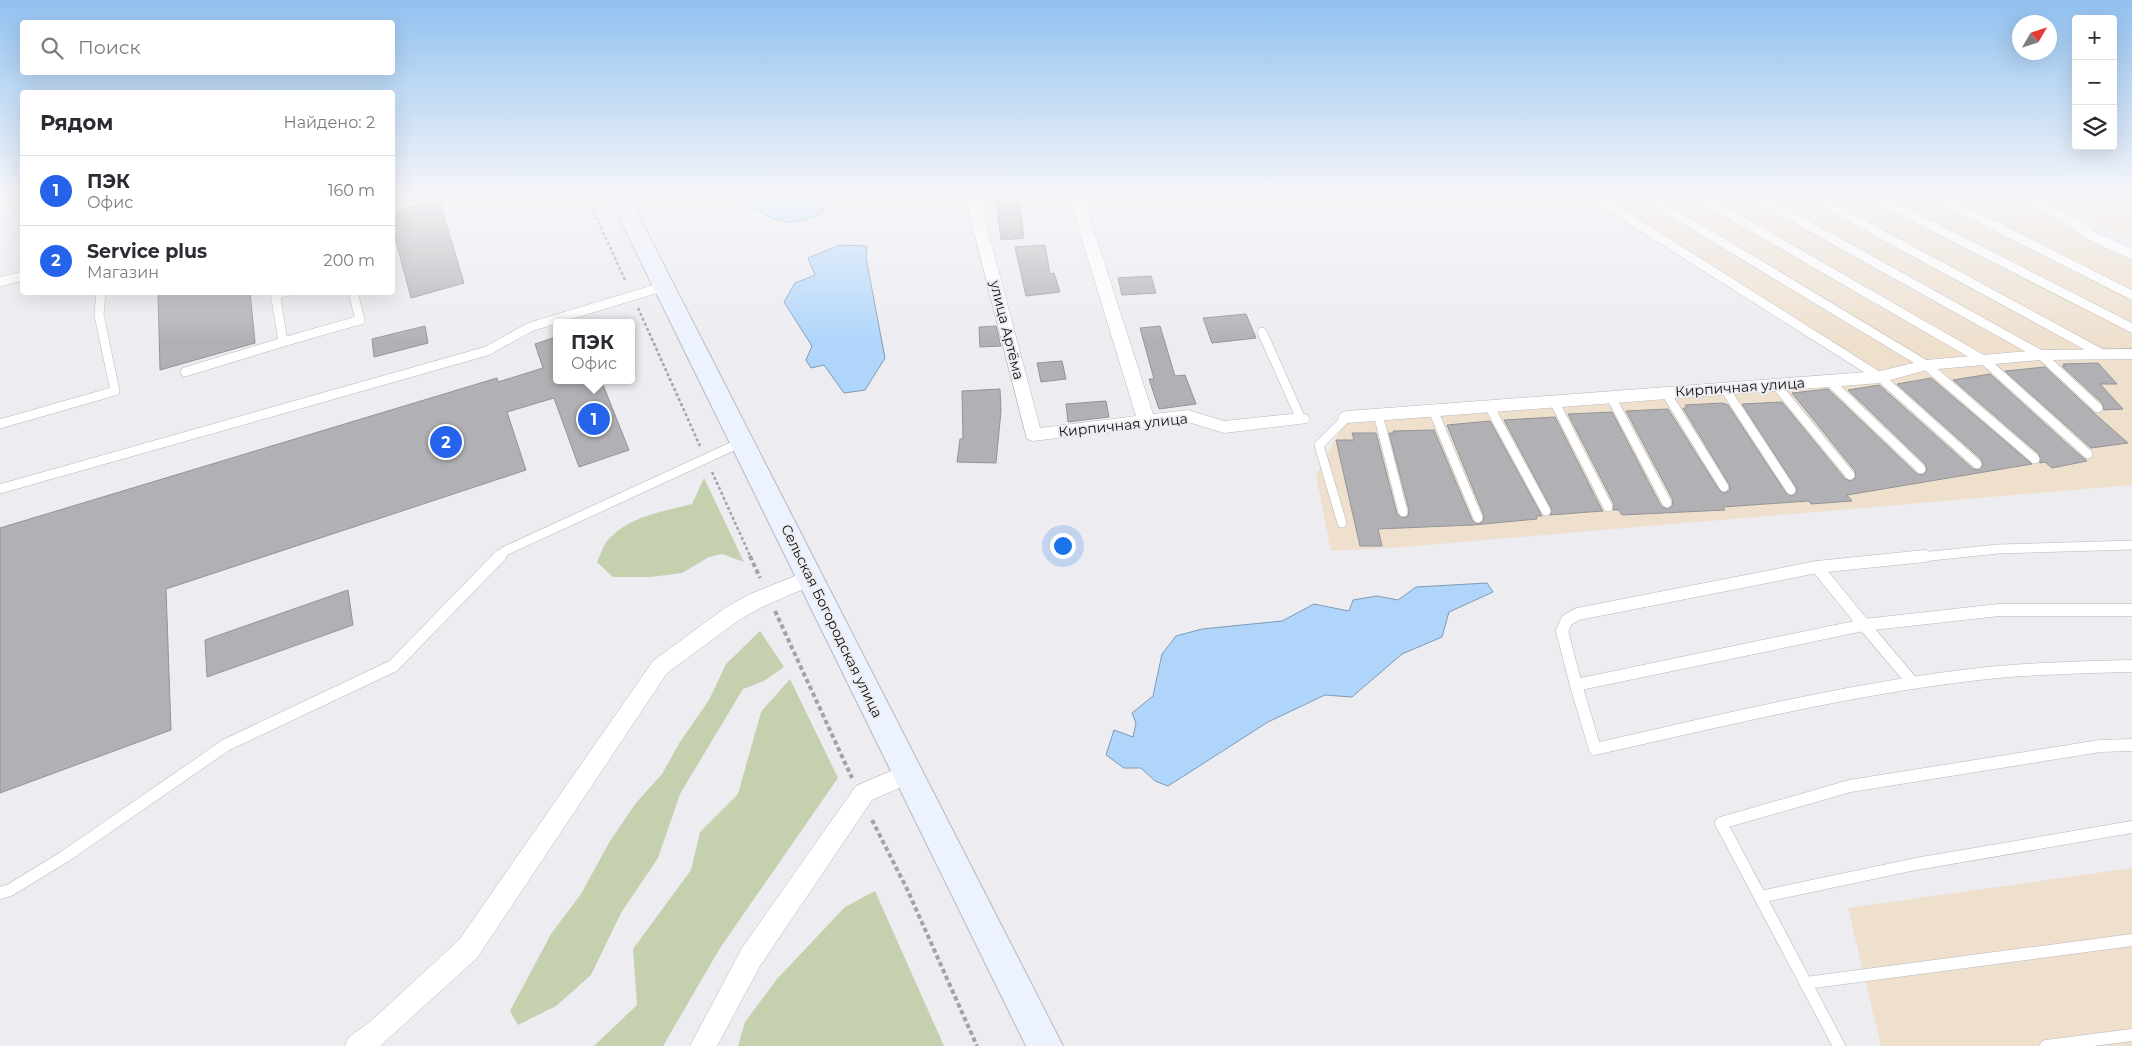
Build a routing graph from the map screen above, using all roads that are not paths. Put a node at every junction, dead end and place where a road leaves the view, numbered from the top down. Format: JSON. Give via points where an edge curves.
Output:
{"nodes":[{"id":1,"x":644,"y":246,"type":"edge"},
{"id":2,"x":985,"y":246,"type":"edge"},
{"id":3,"x":1091,"y":246,"type":"edge"},
{"id":4,"x":1672,"y":246,"type":"edge"},
{"id":5,"x":1728,"y":246,"type":"edge"},
{"id":6,"x":1785,"y":246,"type":"edge"},
{"id":7,"x":1845,"y":246,"type":"edge"},
{"id":8,"x":1903,"y":246,"type":"edge"},
{"id":9,"x":1971,"y":246,"type":"edge"},
{"id":10,"x":2034,"y":246,"type":"edge"},
{"id":11,"x":2113,"y":246,"type":"edge"},
{"id":12,"x":2132,"y":255,"type":"edge"},
{"id":13,"x":20,"y":277,"type":"edge"},
{"id":14,"x":0,"y":282,"type":"edge"},
{"id":15,"x":665,"y":286,"type":"junction"},
{"id":16,"x":101,"y":295,"type":"edge"},
{"id":17,"x":275,"y":295,"type":"edge"},
{"id":18,"x":354,"y":295,"type":"edge"},
{"id":19,"x":2132,"y":295,"type":"edge"},
{"id":20,"x":556,"y":319,"type":"edge"},
{"id":21,"x":553,"y":320,"type":"edge"},
{"id":22,"x":2132,"y":328,"type":"edge"},
{"id":23,"x":1262,"y":332,"type":"dead end"},
{"id":24,"x":283,"y":342,"type":"junction"},
{"id":25,"x":2132,"y":354,"type":"edge"},
{"id":26,"x":2041,"y":355,"type":"junction"},
{"id":27,"x":2104,"y":355,"type":"junction"},
{"id":28,"x":1985,"y":361,"type":"junction"},
{"id":29,"x":1926,"y":365,"type":"junction"},
{"id":30,"x":186,"y":372,"type":"dead end"},
{"id":31,"x":1880,"y":377,"type":"junction"},
{"id":32,"x":1829,"y":381,"type":"junction"},
{"id":33,"x":1776,"y":385,"type":"junction"},
{"id":34,"x":1725,"y":389,"type":"junction"},
{"id":35,"x":1666,"y":393,"type":"junction"},
{"id":36,"x":1611,"y":397,"type":"junction"},
{"id":37,"x":1554,"y":401,"type":"junction"},
{"id":38,"x":1489,"y":406,"type":"junction"},
{"id":39,"x":2098,"y":408,"type":"dead end"},
{"id":40,"x":1433,"y":410,"type":"junction"},
{"id":41,"x":1378,"y":414,"type":"junction"},
{"id":42,"x":1347,"y":416,"type":"joint"},
{"id":43,"x":1301,"y":419,"type":"joint"},
{"id":44,"x":1146,"y":421,"type":"junction"},
{"id":45,"x":0,"y":424,"type":"edge"},
{"id":46,"x":1033,"y":435,"type":"joint"},
{"id":47,"x":742,"y":442,"type":"junction"},
{"id":48,"x":2088,"y":454,"type":"dead end"},
{"id":49,"x":2035,"y":459,"type":"dead end"},
{"id":50,"x":1977,"y":464,"type":"dead end"},
{"id":51,"x":1921,"y":469,"type":"dead end"},
{"id":52,"x":1850,"y":475,"type":"dead end"},
{"id":53,"x":1724,"y":487,"type":"dead end"},
{"id":54,"x":0,"y":489,"type":"edge"},
{"id":55,"x":1790,"y":490,"type":"dead end"},
{"id":56,"x":1667,"y":503,"type":"dead end"},
{"id":57,"x":1608,"y":507,"type":"dead end"},
{"id":58,"x":1546,"y":511,"type":"dead end"},
{"id":59,"x":1403,"y":512,"type":"dead end"},
{"id":60,"x":1478,"y":518,"type":"dead end"},
{"id":61,"x":1342,"y":522,"type":"dead end"},
{"id":62,"x":2132,"y":545,"type":"edge"},
{"id":63,"x":1817,"y":567,"type":"junction"},
{"id":64,"x":810,"y":578,"type":"junction"},
{"id":65,"x":2132,"y":610,"type":"edge"},
{"id":66,"x":1864,"y":625,"type":"junction"},
{"id":67,"x":2132,"y":666,"type":"edge"},
{"id":68,"x":1913,"y":683,"type":"junction"},
{"id":69,"x":1576,"y":685,"type":"junction"},
{"id":70,"x":2132,"y":745,"type":"edge"},
{"id":71,"x":907,"y":774,"type":"junction"},
{"id":72,"x":2132,"y":827,"type":"edge"},
{"id":73,"x":0,"y":893,"type":"edge"},
{"id":74,"x":1760,"y":897,"type":"junction"},
{"id":75,"x":2132,"y":940,"type":"edge"},
{"id":76,"x":1806,"y":984,"type":"junction"},
{"id":77,"x":2132,"y":1035,"type":"edge"},
{"id":78,"x":358,"y":1046,"type":"edge"},
{"id":79,"x":703,"y":1046,"type":"edge"},
{"id":80,"x":1045,"y":1046,"type":"edge"},
{"id":81,"x":1840,"y":1046,"type":"edge"},
{"id":82,"x":2046,"y":1046,"type":"edge"}],
"edges":[{"from":1,"to":15,"type":"main road","name":"Сельская Богородская улица"},
{"from":2,"to":46,"type":"street","name":"улица Артёма"},
{"from":3,"to":44,"type":"street"},
{"from":4,"to":31,"type":"lane"},
{"from":5,"to":29,"type":"lane"},
{"from":6,"to":28,"type":"lane"},
{"from":7,"to":26,"type":"lane"},
{"from":8,"to":27,"type":"lane"},
{"from":9,"to":22,"type":"lane"},
{"from":10,"to":19,"type":"lane"},
{"from":11,"to":12,"type":"street"},
{"from":13,"to":14,"type":"lane"},
{"from":15,"to":20,"type":"lane"},
{"from":15,"to":47,"type":"main road","name":"Сельская Богородская улица"},
{"from":16,"to":45,"type":"lane","via":[[99,315],[115,391]]},
{"from":17,"to":24,"type":"lane"},
{"from":18,"to":24,"type":"lane","via":[[360,320]]},
{"from":21,"to":54,"type":"lane","via":[[530,327],[487,351]]},
{"from":23,"to":43,"type":"lane"},
{"from":24,"to":30,"type":"lane"},
{"from":25,"to":27,"type":"street","name":"Кирпичная улица"},
{"from":26,"to":27,"type":"street","name":"Кирпичная улица"},
{"from":26,"to":28,"type":"street","name":"Кирпичная улица"},
{"from":26,"to":39,"type":"lane"},
{"from":28,"to":29,"type":"street","name":"Кирпичная улица"},
{"from":28,"to":48,"type":"lane"},
{"from":29,"to":31,"type":"street","name":"Кирпичная улица"},
{"from":29,"to":49,"type":"lane"},
{"from":31,"to":32,"type":"street","name":"Кирпичная улица"},
{"from":31,"to":50,"type":"lane"},
{"from":32,"to":33,"type":"street","name":"Кирпичная улица"},
{"from":32,"to":51,"type":"lane"},
{"from":33,"to":34,"type":"street","name":"Кирпичная улица"},
{"from":33,"to":52,"type":"lane"},
{"from":34,"to":35,"type":"street","name":"Кирпичная улица"},
{"from":34,"to":55,"type":"lane"},
{"from":35,"to":36,"type":"street","name":"Кирпичная улица"},
{"from":35,"to":53,"type":"lane"},
{"from":36,"to":37,"type":"street","name":"Кирпичная улица"},
{"from":36,"to":56,"type":"lane"},
{"from":37,"to":38,"type":"street","name":"Кирпичная улица"},
{"from":37,"to":57,"type":"lane"},
{"from":38,"to":40,"type":"street","name":"Кирпичная улица"},
{"from":38,"to":58,"type":"lane"},
{"from":40,"to":41,"type":"street","name":"Кирпичная улица"},
{"from":40,"to":60,"type":"lane"},
{"from":41,"to":42,"type":"street","name":"Кирпичная улица"},
{"from":41,"to":59,"type":"lane"},
{"from":42,"to":61,"type":"lane","via":[[1320,444]]},
{"from":43,"to":44,"type":"street","name":"Кирпичная улица","via":[[1224,427],[1188,416]]},
{"from":44,"to":46,"type":"street","name":"Кирпичная улица"},
{"from":47,"to":64,"type":"main road","name":"Сельская Богородская улица"},
{"from":47,"to":73,"type":"lane","via":[[505,551],[392,666],[226,745],[64,857]]},
{"from":62,"to":63,"type":"lane","via":[[1998,549]]},
{"from":63,"to":66,"type":"lane"},
{"from":63,"to":69,"type":"lane","via":[[1578,614],[1567,620],[1562,631]]},
{"from":64,"to":71,"type":"main road","name":"Сельская Богородская улица"},
{"from":64,"to":78,"type":"street","via":[[732,614],[660,667],[468,948],[379,1031]]},
{"from":65,"to":66,"type":"lane","via":[[1999,610]]},
{"from":66,"to":68,"type":"lane"},
{"from":66,"to":69,"type":"lane"},
{"from":67,"to":68,"type":"lane","via":[[1972,675]]},
{"from":68,"to":69,"type":"lane","via":[[1595,749]]},
{"from":70,"to":74,"type":"lane","via":[[2100,746],[1850,786],[1721,823]]},
{"from":71,"to":79,"type":"street","via":[[864,793],[751,957]]},
{"from":71,"to":80,"type":"main road","name":"Сельская Богородская улица"},
{"from":72,"to":74,"type":"lane","via":[[1916,864]]},
{"from":74,"to":76,"type":"lane"},
{"from":75,"to":76,"type":"lane"},
{"from":76,"to":81,"type":"lane"},
{"from":77,"to":82,"type":"lane"}]}
